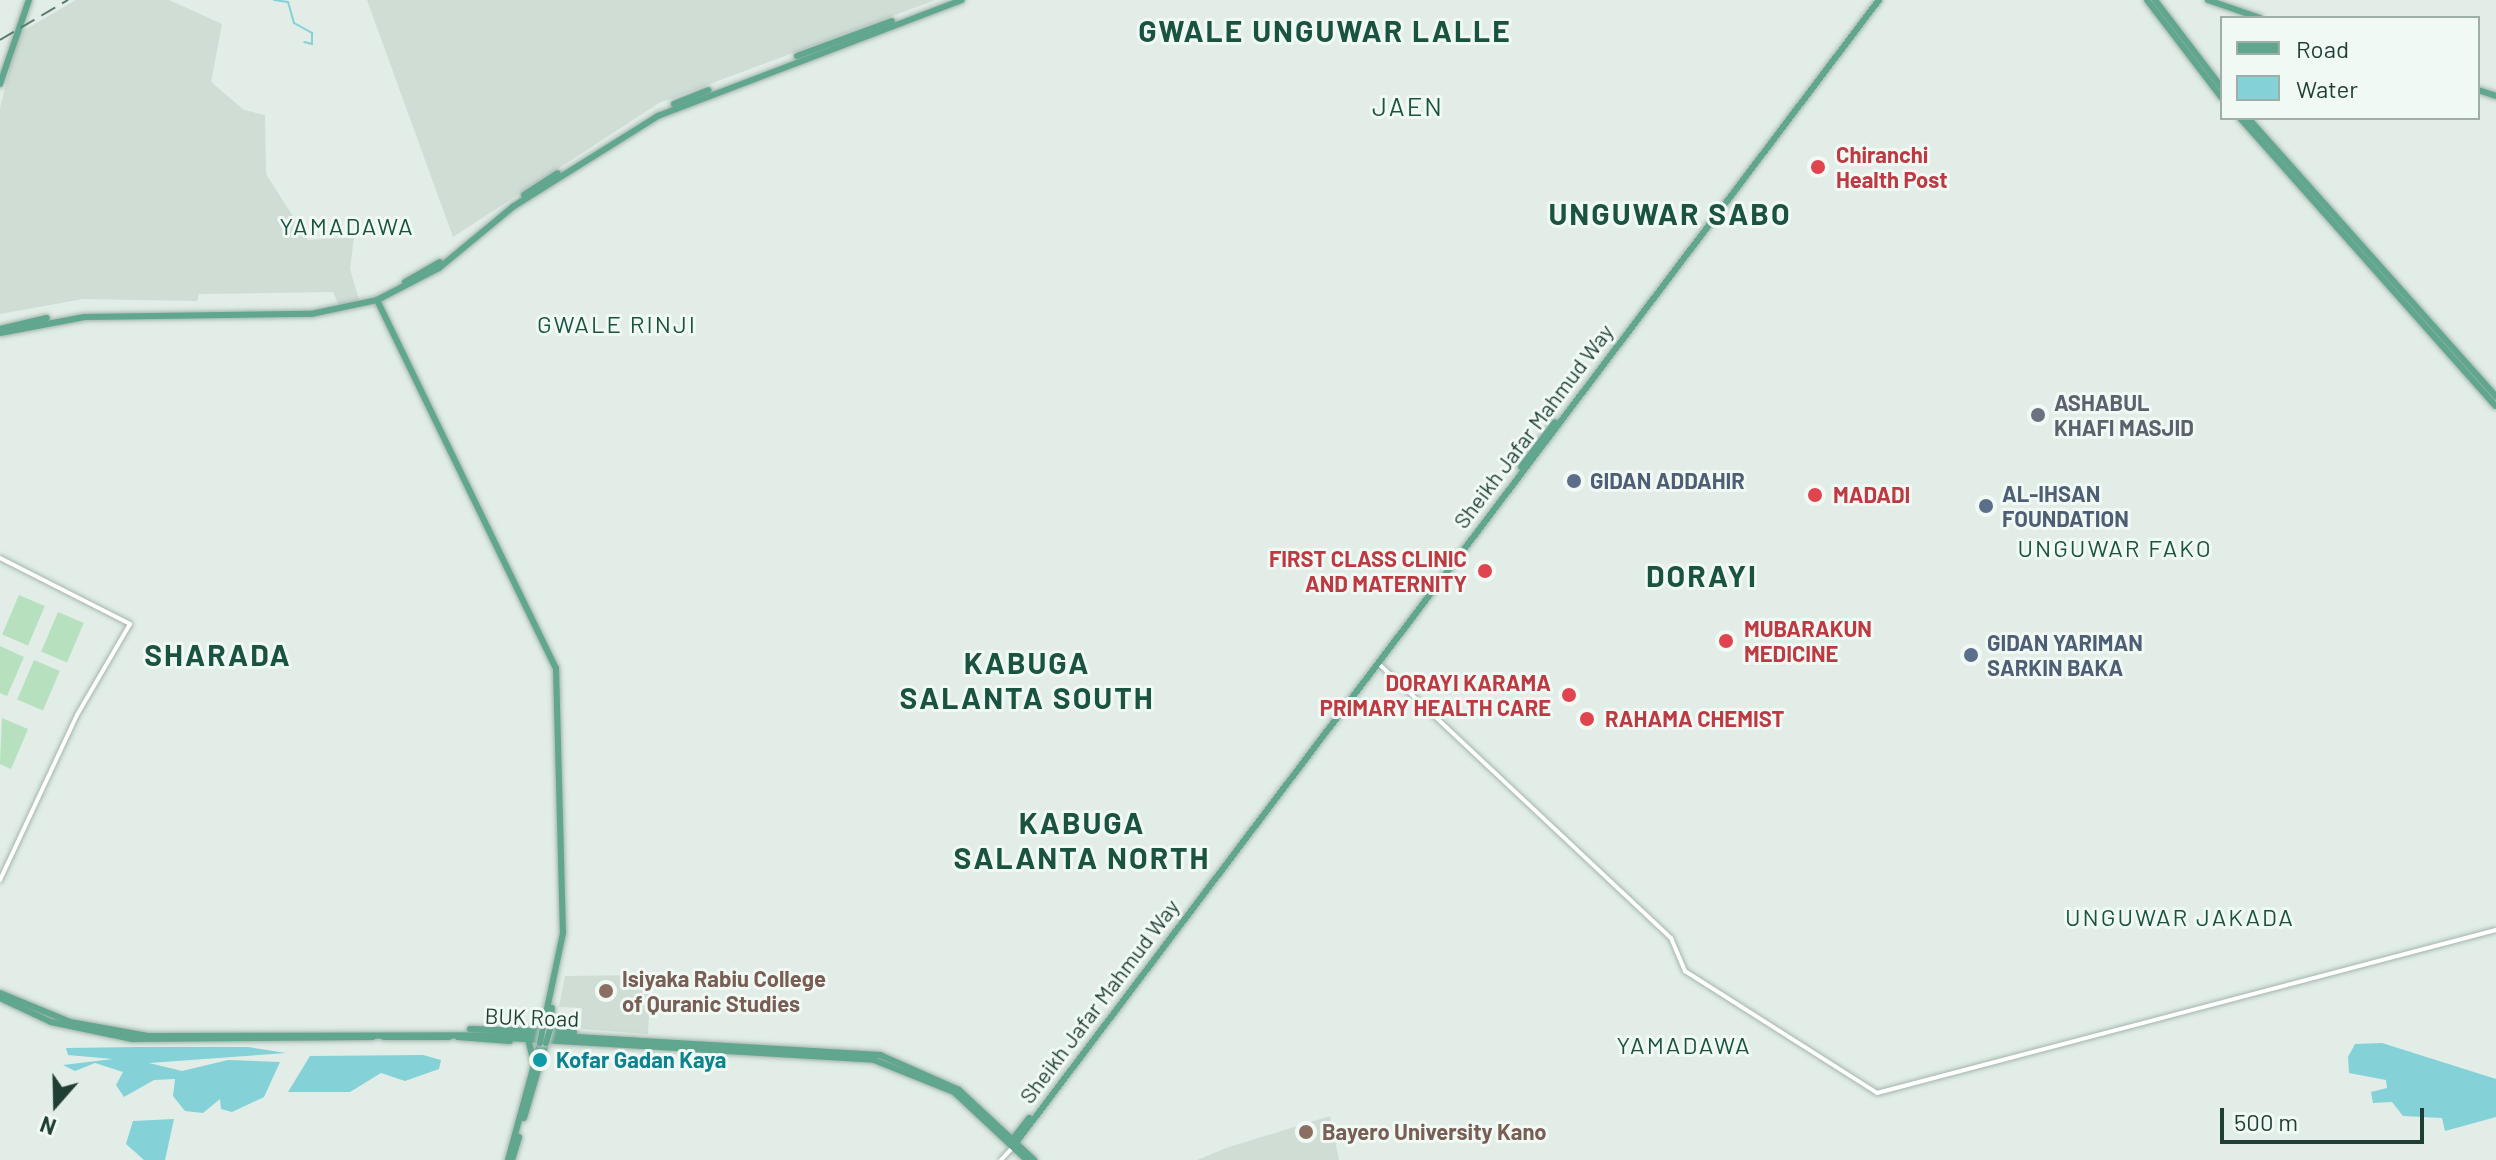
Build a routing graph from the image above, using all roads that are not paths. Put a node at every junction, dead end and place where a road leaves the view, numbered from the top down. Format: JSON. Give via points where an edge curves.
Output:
{"nodes":[{"id":1,"x":29,"y":0,"type":"edge"},
{"id":2,"x":950,"y":0,"type":"edge"},
{"id":3,"x":962,"y":0,"type":"edge"},
{"id":4,"x":1877,"y":0,"type":"edge"},
{"id":5,"x":2147,"y":0,"type":"edge"},
{"id":6,"x":2155,"y":0,"type":"edge"},
{"id":7,"x":2199,"y":0,"type":"edge"},
{"id":8,"x":2208,"y":0,"type":"edge"},
{"id":9,"x":2242,"y":16,"type":"edge"},
{"id":10,"x":2254,"y":16,"type":"edge"},
{"id":11,"x":0,"y":84,"type":"edge"},
{"id":12,"x":2220,"y":85,"type":"edge"},
{"id":13,"x":2220,"y":95,"type":"edge"},
{"id":14,"x":2242,"y":120,"type":"edge"},
{"id":15,"x":2250,"y":120,"type":"edge"},
{"id":16,"x":2351,"y":238,"type":"junction"},
{"id":17,"x":416,"y":278,"type":"junction"},
{"id":18,"x":384,"y":294,"type":"junction"},
{"id":19,"x":376,"y":298,"type":"junction"},
{"id":20,"x":0,"y":331,"type":"edge"},
{"id":21,"x":2496,"y":396,"type":"edge"},
{"id":22,"x":2496,"y":406,"type":"edge"},
{"id":23,"x":0,"y":559,"type":"edge"},
{"id":24,"x":506,"y":560,"type":"junction"},
{"id":25,"x":1378,"y":663,"type":"junction"},
{"id":26,"x":0,"y":878,"type":"edge"},
{"id":27,"x":2496,"y":930,"type":"edge"},
{"id":28,"x":0,"y":996,"type":"edge"},
{"id":29,"x":546,"y":1028,"type":"junction"},
{"id":30,"x":457,"y":1035,"type":"junction"},
{"id":31,"x":640,"y":1041,"type":"junction"},
{"id":32,"x":529,"y":1043,"type":"junction"},
{"id":33,"x":547,"y":1043,"type":"junction"},
{"id":34,"x":537,"y":1067,"type":"junction"},
{"id":35,"x":1015,"y":1140,"type":"junction"},
{"id":36,"x":510,"y":1160,"type":"edge"},
{"id":37,"x":1001,"y":1160,"type":"edge"},
{"id":38,"x":1027,"y":1160,"type":"edge"},
{"id":39,"x":1034,"y":1160,"type":"edge"}],
"edges":[{"from":1,"to":11,"type":"main road"},
{"from":2,"to":17,"type":"main road","via":[[658,112],[520,197]]},
{"from":3,"to":17,"type":"main road","via":[[658,116],[526,198]]},
{"from":4,"to":25,"type":"main road","name":"Sheikh Jafar Mahmud Way"},
{"from":4,"to":35,"type":"main road","name":"Sheikh Jafar Mahmud Way"},
{"from":5,"to":13,"type":"main road"},
{"from":6,"to":12,"type":"main road"},
{"from":7,"to":9,"type":"main road"},
{"from":8,"to":10,"type":"main road"},
{"from":14,"to":16,"type":"main road"},
{"from":15,"to":16,"type":"main road"},
{"from":16,"to":21,"type":"main road"},
{"from":16,"to":22,"type":"main road"},
{"from":17,"to":18,"type":"main road"},
{"from":18,"to":19,"type":"main road"},
{"from":18,"to":24,"type":"main road"},
{"from":19,"to":20,"type":"main road","via":[[305,315],[85,317]]},
{"from":19,"to":24,"type":"main road"},
{"from":23,"to":26,"type":"street","via":[[128,625],[77,715]]},
{"from":24,"to":29,"type":"main road","via":[[559,667],[566,933]]},
{"from":25,"to":27,"type":"street","via":[[1671,938],[1685,971],[1877,1093]]},
{"from":25,"to":35,"type":"main road","name":"Sheikh Jafar Mahmud Way"},
{"from":28,"to":30,"type":"main road","name":"BUK Road","via":[[71,1028],[139,1040]]},
{"from":29,"to":30,"type":"main road"},
{"from":29,"to":31,"type":"main road"},
{"from":29,"to":33,"type":"main road","bridge":true},
{"from":30,"to":31,"type":"main road","name":"BUK Road"},
{"from":30,"to":32,"type":"main road"},
{"from":31,"to":33,"type":"main road"},
{"from":31,"to":35,"type":"main road","name":"BUK Road","via":[[885,1062],[954,1092]]},
{"from":32,"to":33,"type":"main road"},
{"from":32,"to":34,"type":"main road"},
{"from":33,"to":34,"type":"main road"},
{"from":34,"to":36,"type":"main road"},
{"from":35,"to":37,"type":"street"},
{"from":35,"to":38,"type":"main road","name":"BUK Road"},
{"from":35,"to":39,"type":"main road","name":"BUK Road"}]}
